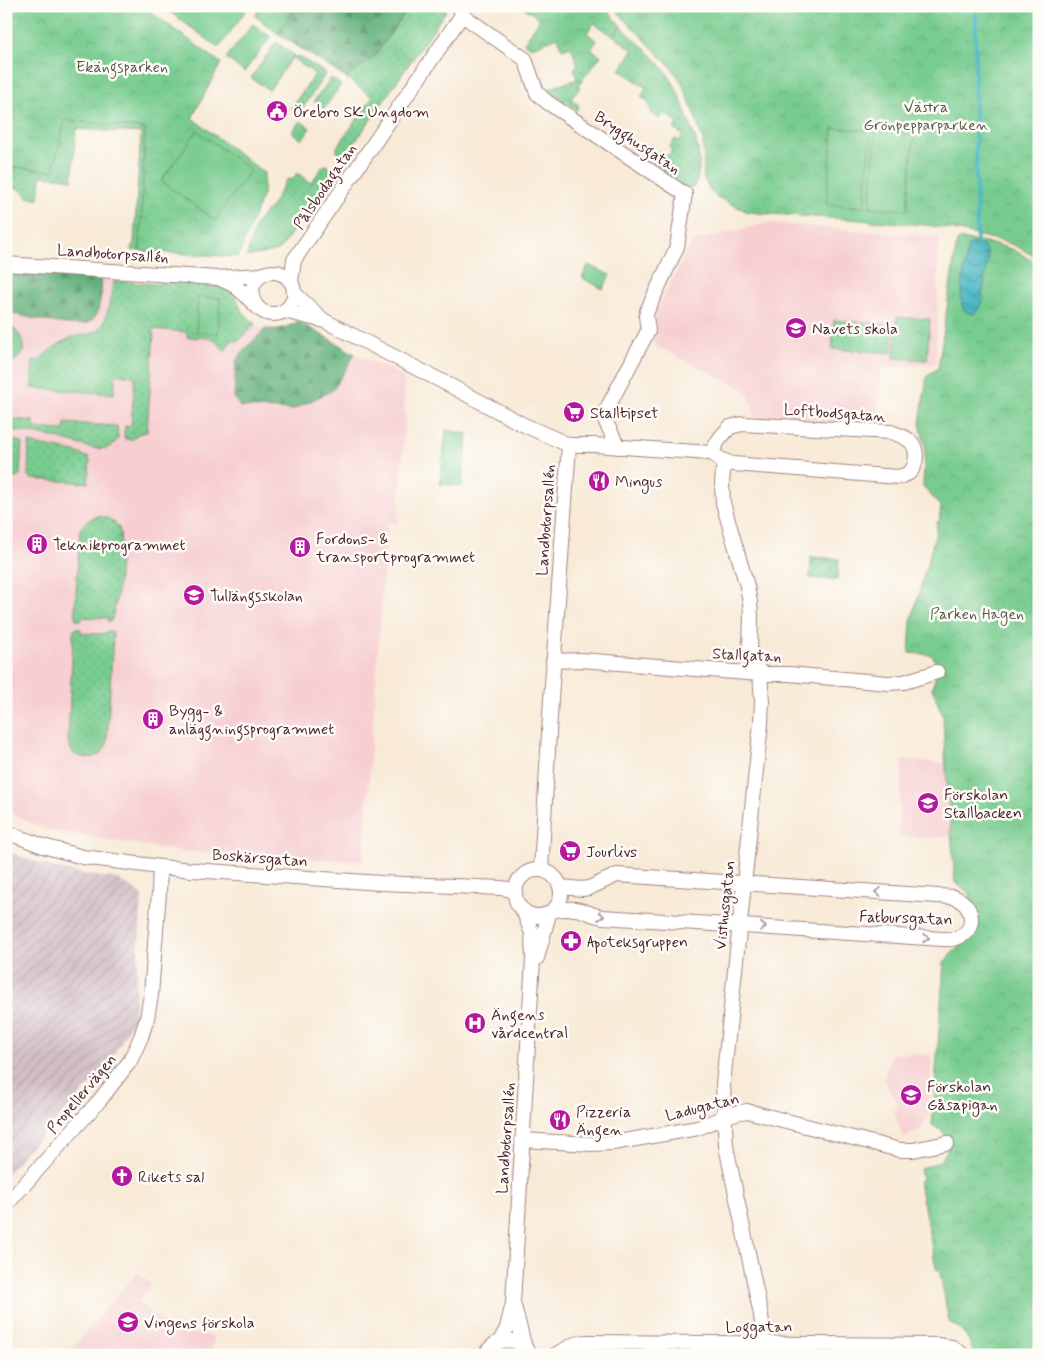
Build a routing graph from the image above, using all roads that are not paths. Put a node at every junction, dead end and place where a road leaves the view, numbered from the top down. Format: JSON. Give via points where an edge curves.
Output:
{"nodes":[{"id":1,"x":461,"y":11,"type":"edge"},
{"id":2,"x":294,"y":260,"type":"junction"},
{"id":3,"x":6,"y":264,"type":"edge"},
{"id":4,"x":266,"y":273,"type":"junction"},
{"id":5,"x":217,"y":278,"type":"junction"},
{"id":6,"x":293,"y":288,"type":"junction"},
{"id":7,"x":255,"y":306,"type":"junction"},
{"id":8,"x":284,"y":311,"type":"junction"},
{"id":9,"x":325,"y":321,"type":"junction"},
{"id":10,"x":568,"y":445,"type":"junction"},
{"id":11,"x":618,"y":447,"type":"junction"},
{"id":12,"x":711,"y":453,"type":"junction"},
{"id":13,"x":724,"y":461,"type":"junction"},
{"id":14,"x":553,"y":660,"type":"junction"},
{"id":15,"x":937,"y":672,"type":"dead end"},
{"id":16,"x":760,"y":674,"type":"junction"},
{"id":17,"x":6,"y":832,"type":"edge"},
{"id":18,"x":160,"y":867,"type":"junction"},
{"id":19,"x":541,"y":870,"type":"junction"},
{"id":20,"x":744,"y":883,"type":"junction"},
{"id":21,"x":561,"y":887,"type":"junction"},
{"id":22,"x":515,"y":890,"type":"junction"},
{"id":23,"x":523,"y":910,"type":"junction"},
{"id":24,"x":552,"y":912,"type":"junction"},
{"id":25,"x":739,"y":926,"type":"junction"},
{"id":26,"x":533,"y":976,"type":"junction"},
{"id":27,"x":724,"y":1117,"type":"junction"},
{"id":28,"x":522,"y":1140,"type":"junction"},
{"id":29,"x":946,"y":1144,"type":"dead end"},
{"id":30,"x":6,"y":1205,"type":"edge"},
{"id":31,"x":513,"y":1302,"type":"junction"},
{"id":32,"x":500,"y":1341,"type":"junction"},
{"id":33,"x":763,"y":1349,"type":"edge"},
{"id":34,"x":528,"y":1352,"type":"edge"},
{"id":35,"x":485,"y":1355,"type":"edge"},
{"id":36,"x":555,"y":1355,"type":"edge"},
{"id":37,"x":962,"y":1355,"type":"edge"}],
"edges":[{"from":1,"to":2,"type":"street","name":"Pålsbodagatan"},
{"from":1,"to":11,"type":"street","name":"Brygghusgatan","via":[[525,59],[537,92],[546,102],[685,194],[677,247],[647,311],[648,331],[603,416]]},
{"from":2,"to":4,"type":"street","name":"Pålsbodagatan"},
{"from":2,"to":6,"type":"street","name":"Pålsbodagatan"},
{"from":3,"to":5,"type":"street","name":"Landbotorpsallén"},
{"from":4,"to":5,"type":"street","name":"Landbotorpsallén"},
{"from":4,"to":6,"type":"street","via":[[279,272]]},
{"from":4,"to":7,"type":"street","via":[[256,280],[251,290]]},
{"from":5,"to":7,"type":"street","name":"Landbotorpsallén","via":[[233,284]]},
{"from":6,"to":8,"type":"street","via":[[292,303]]},
{"from":6,"to":9,"type":"street","name":"Landbotorpsallén"},
{"from":7,"to":8,"type":"street","via":[[270,314]]},
{"from":8,"to":9,"type":"street","name":"Landbotorpsallén"},
{"from":9,"to":10,"type":"street","name":"Landbotorpsallén"},
{"from":10,"to":11,"type":"street","name":"Loftbodsgatan"},
{"from":10,"to":14,"type":"street","name":"Landbotorpsallén"},
{"from":11,"to":12,"type":"street","name":"Loftbodsgatan"},
{"from":12,"to":13,"type":"street","name":"Loftbodsgatan"},
{"from":12,"to":13,"type":"street","name":"Loftbodsgatan","via":[[730,427],[742,424],[892,432],[912,442],[916,453],[909,473],[898,477]]},
{"from":13,"to":16,"type":"street","name":"Visthusgatan","via":[[723,503],[747,586],[751,615],[750,649]]},
{"from":14,"to":16,"type":"street","name":"Stallgatan"},
{"from":14,"to":19,"type":"street","name":"Landbotorpsallén"},
{"from":15,"to":16,"type":"street","name":"Stallgatan","via":[[904,682]]},
{"from":16,"to":20,"type":"street","name":"Visthusgatan","via":[[761,723]]},
{"from":17,"to":18,"type":"street","name":"Boskärsgatan","via":[[76,855]]},
{"from":18,"to":22,"type":"street","name":"Boskärsgatan"},
{"from":18,"to":30,"type":"street","name":"Propellervägen","via":[[151,995],[143,1030],[130,1061],[100,1100]]},
{"from":19,"to":21,"type":"street","via":[[550,873]]},
{"from":19,"to":22,"type":"street","via":[[524,875]]},
{"from":20,"to":21,"type":"street","name":"Fatbursgatan","via":[[617,875],[589,888]]},
{"from":20,"to":25,"type":"street","name":"Visthusgatan"},
{"from":25,"to":20,"type":"street","name":"Fatbursgatan","one_way":true,"via":[[954,939],[963,934],[971,923],[971,914],[964,902],[953,897]]},
{"from":21,"to":24,"type":"street","via":[[560,901]]},
{"from":22,"to":23,"type":"street","via":[[518,905]]},
{"from":23,"to":24,"type":"street","via":[[536,916]]},
{"from":23,"to":26,"type":"street","name":"Landbotorpsallén","via":[[532,933]]},
{"from":24,"to":25,"type":"street","name":"Fatbursgatan","one_way":true,"via":[[573,908],[603,917]]},
{"from":24,"to":26,"type":"street","name":"Landbotorpsallén"},
{"from":25,"to":27,"type":"street","name":"Visthusgatan","via":[[723,1084]]},
{"from":26,"to":28,"type":"street","name":"Landbotorpsallén"},
{"from":27,"to":28,"type":"street","name":"Ladugatan","via":[[698,1128],[619,1142],[592,1144]]},
{"from":27,"to":29,"type":"street","name":"Ladugatan","via":[[747,1112],[900,1150]]},
{"from":27,"to":33,"type":"street","name":"Visthusgatan","via":[[726,1146],[761,1315]]},
{"from":28,"to":31,"type":"street","name":"Landbotorpsallén"},
{"from":31,"to":32,"type":"street","name":"Landbotorpsallén","via":[[507,1328]]},
{"from":31,"to":34,"type":"street","name":"Landbotorpsallén"},
{"from":32,"to":34,"type":"street","via":[[518,1343]]},
{"from":32,"to":35,"type":"street"},
{"from":33,"to":36,"type":"street","name":"Loggatan","via":[[586,1342]]},
{"from":33,"to":37,"type":"street","name":"Loggatan","via":[[937,1345],[952,1347]]}]}
